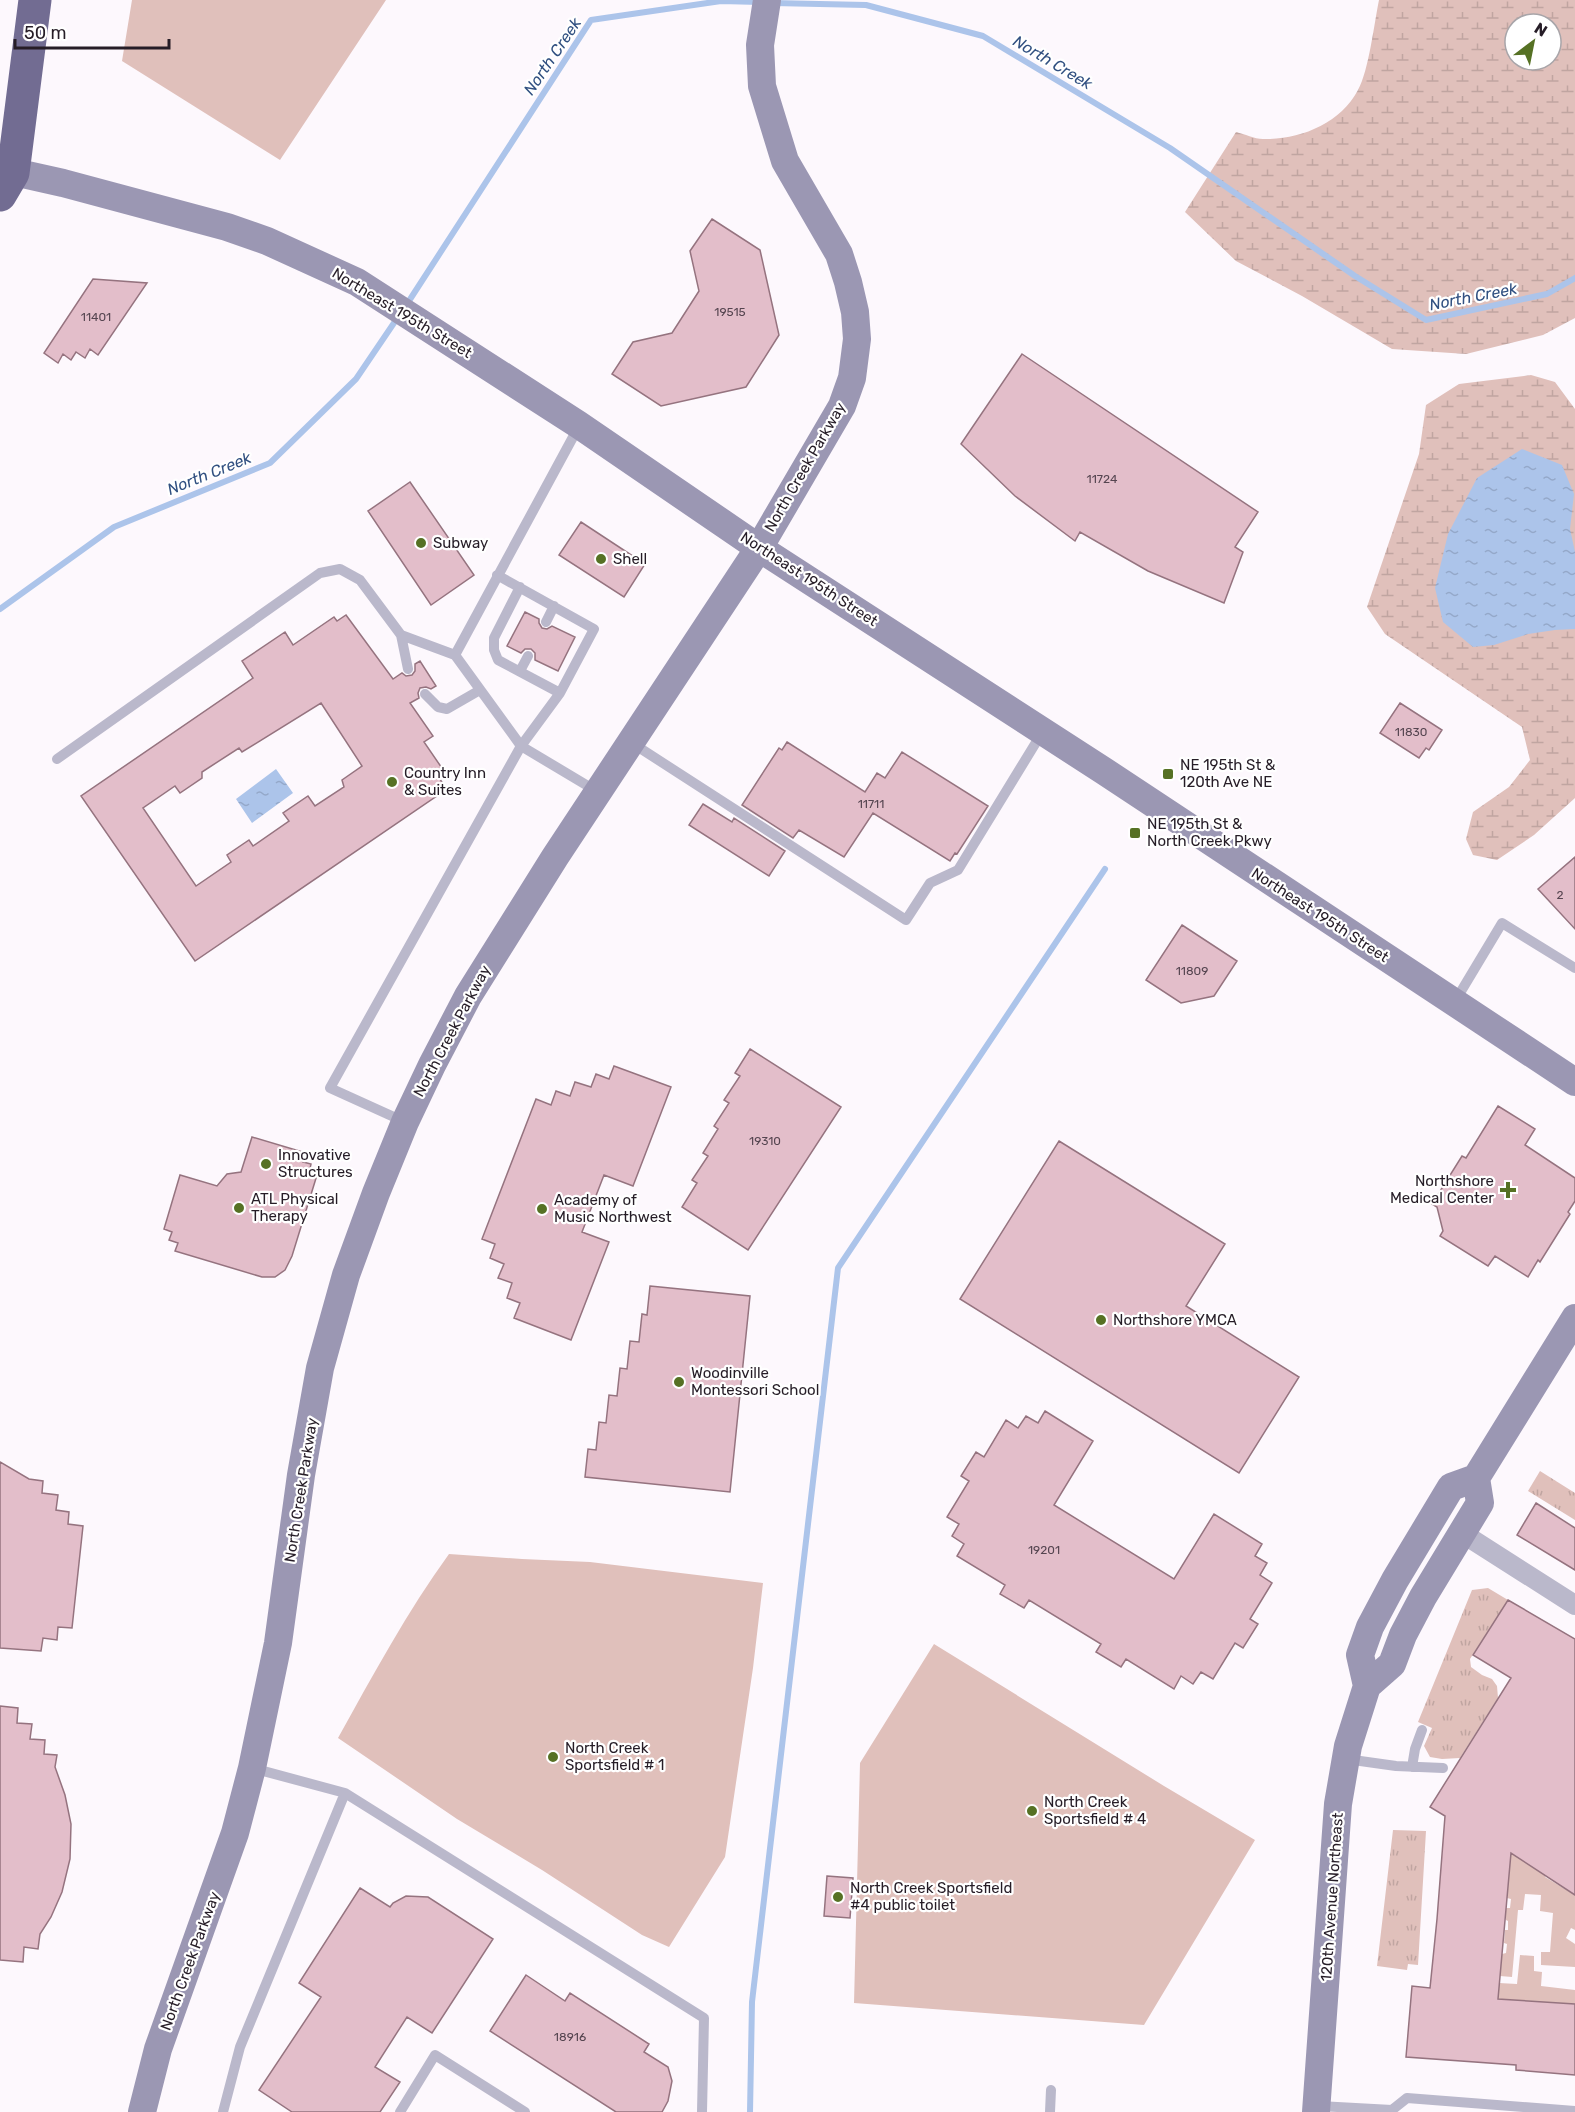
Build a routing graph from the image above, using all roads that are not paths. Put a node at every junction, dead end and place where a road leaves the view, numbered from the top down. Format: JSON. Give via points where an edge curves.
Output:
{"nodes":[{"id":1,"x":35,"y":0,"type":"edge"},
{"id":2,"x":765,"y":11,"type":"edge"},
{"id":3,"x":4,"y":179,"type":"edge"},
{"id":4,"x":579,"y":425,"type":"junction"},
{"id":5,"x":759,"y":548,"type":"junction"},
{"id":6,"x":497,"y":575,"type":"junction"},
{"id":7,"x":519,"y":587,"type":"junction"},
{"id":8,"x":554,"y":606,"type":"junction"},
{"id":9,"x":546,"y":622,"type":"dead end"},
{"id":10,"x":401,"y":635,"type":"junction"},
{"id":11,"x":455,"y":656,"type":"junction"},
{"id":12,"x":528,"y":656,"type":"dead end"},
{"id":13,"x":408,"y":669,"type":"dead end"},
{"id":14,"x":520,"y":671,"type":"junction"},
{"id":15,"x":480,"y":690,"type":"junction"},
{"id":16,"x":561,"y":693,"type":"junction"},
{"id":17,"x":425,"y":694,"type":"dead end"},
{"id":18,"x":1043,"y":731,"type":"junction"},
{"id":19,"x":632,"y":742,"type":"junction"},
{"id":20,"x":521,"y":746,"type":"junction"},
{"id":21,"x":57,"y":759,"type":"dead end"},
{"id":22,"x":598,"y":792,"type":"junction"},
{"id":23,"x":1575,"y":968,"type":"edge"},
{"id":24,"x":1454,"y":1003,"type":"junction"},
{"id":25,"x":1575,"y":1082,"type":"edge"},
{"id":26,"x":405,"y":1122,"type":"junction"},
{"id":27,"x":1573,"y":1326,"type":"edge"},
{"id":28,"x":1476,"y":1478,"type":"junction"},
{"id":29,"x":1462,"y":1533,"type":"junction"},
{"id":30,"x":1575,"y":1605,"type":"edge"},
{"id":31,"x":1367,"y":1686,"type":"junction"},
{"id":32,"x":1422,"y":1730,"type":"dead end"},
{"id":33,"x":1346,"y":1759,"type":"junction"},
{"id":34,"x":1412,"y":1767,"type":"junction"},
{"id":35,"x":252,"y":1768,"type":"junction"},
{"id":36,"x":1443,"y":1768,"type":"dead end"},
{"id":37,"x":345,"y":1793,"type":"junction"},
{"id":38,"x":1051,"y":2090,"type":"dead end"},
{"id":39,"x":1316,"y":2109,"type":"edge"},
{"id":40,"x":1521,"y":2110,"type":"edge"},
{"id":41,"x":1393,"y":2111,"type":"edge"},
{"id":42,"x":1575,"y":2111,"type":"edge"},
{"id":43,"x":142,"y":2112,"type":"edge"},
{"id":44,"x":223,"y":2112,"type":"edge"},
{"id":45,"x":400,"y":2112,"type":"edge"},
{"id":46,"x":525,"y":2112,"type":"edge"},
{"id":47,"x":702,"y":2112,"type":"edge"},
{"id":48,"x":1050,"y":2112,"type":"edge"}],
"edges":[{"from":1,"to":3,"type":"highway"},
{"from":2,"to":5,"type":"main road","name":"North Creek Parkway","via":[[760,45],[762,86],[769,112],[785,161],[839,254],[855,312],[857,339],[852,378],[842,406]]},
{"from":3,"to":4,"type":"main road","name":"Northeast 195th Street","via":[[74,186],[267,241],[357,282]]},
{"from":4,"to":5,"type":"main road","name":"Northeast 195th Street"},
{"from":4,"to":6,"type":"lane"},
{"from":5,"to":18,"type":"main road","name":"Northeast 195th Street"},
{"from":5,"to":19,"type":"main road","name":"North Creek Parkway"},
{"from":6,"to":7,"type":"lane"},
{"from":6,"to":11,"type":"lane"},
{"from":7,"to":8,"type":"lane"},
{"from":7,"to":14,"type":"lane","via":[[494,638],[494,650],[498,660]]},
{"from":8,"to":9,"type":"lane"},
{"from":8,"to":16,"type":"lane","via":[[594,629]]},
{"from":10,"to":11,"type":"lane"},
{"from":10,"to":13,"type":"lane"},
{"from":10,"to":21,"type":"lane","via":[[360,580],[340,569],[320,573]]},
{"from":11,"to":15,"type":"lane"},
{"from":12,"to":14,"type":"lane"},
{"from":14,"to":16,"type":"lane"},
{"from":15,"to":17,"type":"lane","via":[[447,709],[438,707]]},
{"from":15,"to":20,"type":"lane"},
{"from":16,"to":20,"type":"lane"},
{"from":18,"to":19,"type":"lane","via":[[958,870],[930,883],[906,920]]},
{"from":18,"to":24,"type":"main road","name":"Northeast 195th Street"},
{"from":19,"to":22,"type":"main road","name":"North Creek Parkway"},
{"from":20,"to":22,"type":"lane"},
{"from":20,"to":26,"type":"lane","via":[[330,1088]]},
{"from":22,"to":26,"type":"main road","name":"North Creek Parkway","via":[[468,996]]},
{"from":23,"to":24,"type":"lane","via":[[1502,923]]},
{"from":24,"to":25,"type":"main road","name":"Northeast 195th Street"},
{"from":26,"to":35,"type":"main road","name":"North Creek Parkway","via":[[346,1275],[320,1368],[278,1643]]},
{"from":27,"to":28,"type":"main road"},
{"from":28,"to":29,"type":"main road","via":[[1480,1503]]},
{"from":28,"to":31,"type":"main road","via":[[1451,1487],[1375,1618],[1360,1655]]},
{"from":29,"to":30,"type":"street"},
{"from":29,"to":31,"type":"main road","via":[[1423,1596],[1392,1664]]},
{"from":31,"to":33,"type":"main road","name":"120th Avenue Northeast"},
{"from":32,"to":34,"type":"lane"},
{"from":33,"to":34,"type":"lane"},
{"from":33,"to":39,"type":"main road","name":"120th Avenue Northeast","via":[[1338,1804]]},
{"from":34,"to":36,"type":"lane"},
{"from":35,"to":37,"type":"lane"},
{"from":35,"to":43,"type":"main road","name":"North Creek Parkway","via":[[235,1833],[158,2049]]},
{"from":37,"to":44,"type":"lane","via":[[240,2047]]},
{"from":37,"to":47,"type":"lane","via":[[704,2018]]},
{"from":38,"to":48,"type":"lane"},
{"from":39,"to":41,"type":"lane"},
{"from":40,"to":41,"type":"lane","via":[[1407,2098]]},
{"from":40,"to":42,"type":"lane"},
{"from":45,"to":46,"type":"lane","via":[[435,2055]]}]}
